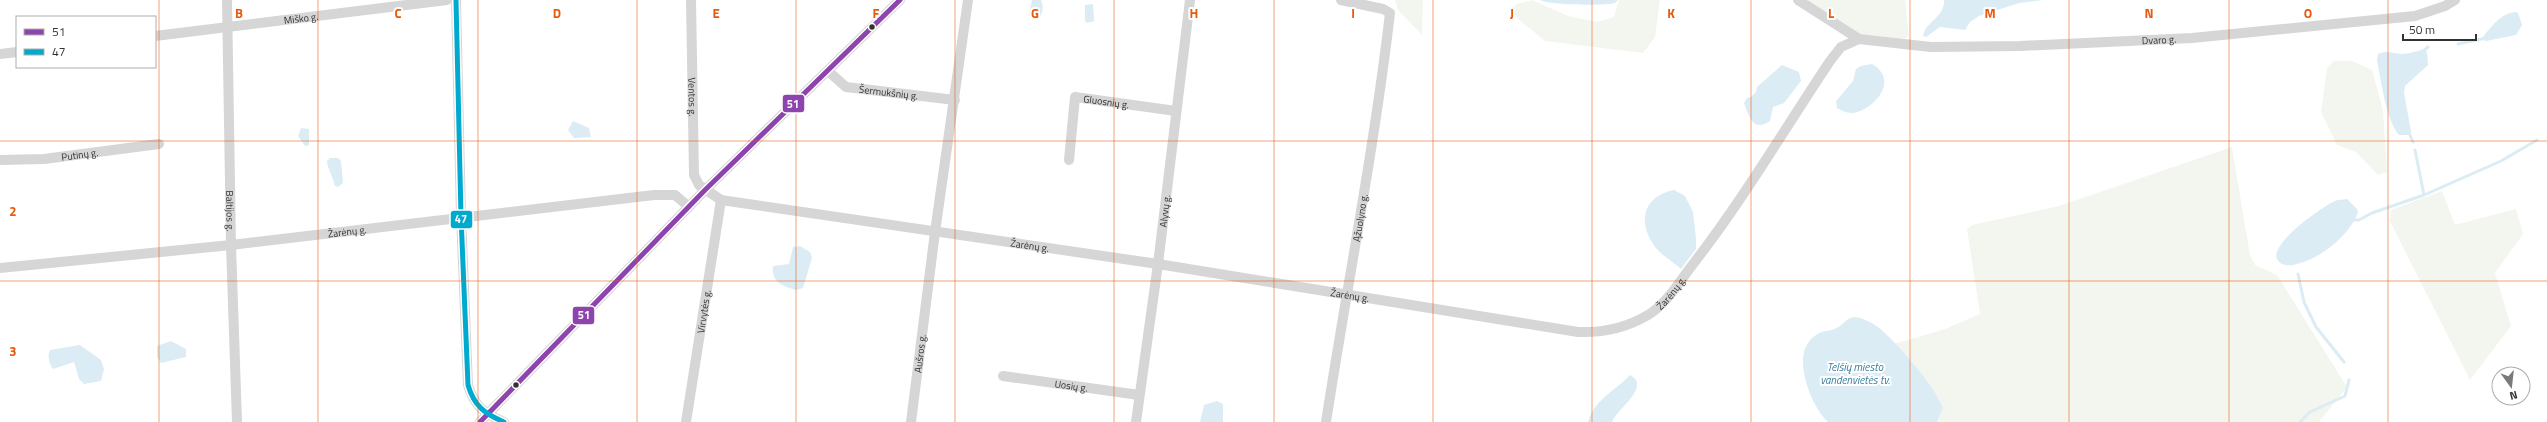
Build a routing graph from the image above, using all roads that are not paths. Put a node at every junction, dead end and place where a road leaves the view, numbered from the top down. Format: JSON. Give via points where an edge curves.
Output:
{"nodes":[{"id":1,"x":227,"y":0,"type":"edge"},
{"id":2,"x":447,"y":0,"type":"edge"},
{"id":3,"x":456,"y":0,"type":"edge"},
{"id":4,"x":691,"y":0,"type":"edge"},
{"id":5,"x":900,"y":0,"type":"edge"},
{"id":6,"x":968,"y":0,"type":"edge"},
{"id":7,"x":1190,"y":0,"type":"edge"},
{"id":8,"x":1341,"y":0,"type":"edge"},
{"id":9,"x":1798,"y":0,"type":"edge"},
{"id":10,"x":2455,"y":0,"type":"edge"},
{"id":11,"x":1385,"y":7,"type":"edge"},
{"id":12,"x":227,"y":28,"type":"junction"},
{"id":13,"x":156,"y":36,"type":"edge"},
{"id":14,"x":1858,"y":40,"type":"junction"},
{"id":15,"x":16,"y":52,"type":"edge"},
{"id":16,"x":0,"y":54,"type":"edge"},
{"id":17,"x":828,"y":71,"type":"junction"},
{"id":18,"x":955,"y":100,"type":"junction"},
{"id":19,"x":1176,"y":111,"type":"junction"},
{"id":20,"x":159,"y":144,"type":"dead end"},
{"id":21,"x":0,"y":160,"type":"edge"},
{"id":22,"x":1069,"y":160,"type":"dead end"},
{"id":23,"x":705,"y":190,"type":"junction"},
{"id":24,"x":721,"y":200,"type":"junction"},
{"id":25,"x":689,"y":207,"type":"junction"},
{"id":26,"x":461,"y":216,"type":"junction"},
{"id":27,"x":935,"y":232,"type":"junction"},
{"id":28,"x":231,"y":244,"type":"junction"},
{"id":29,"x":1158,"y":264,"type":"junction"},
{"id":30,"x":0,"y":268,"type":"edge"},
{"id":31,"x":1346,"y":294,"type":"junction"},
{"id":32,"x":1003,"y":376,"type":"dead end"},
{"id":33,"x":1139,"y":395,"type":"junction"},
{"id":34,"x":488,"y":414,"type":"junction"},
{"id":35,"x":237,"y":422,"type":"edge"},
{"id":36,"x":480,"y":422,"type":"edge"},
{"id":37,"x":504,"y":422,"type":"edge"},
{"id":38,"x":686,"y":422,"type":"edge"},
{"id":39,"x":911,"y":422,"type":"edge"},
{"id":40,"x":1136,"y":422,"type":"edge"},
{"id":41,"x":1326,"y":422,"type":"edge"}],
"edges":[{"from":1,"to":12,"type":"street","name":"Baltijos g."},
{"from":2,"to":12,"type":"street","name":"Miško g."},
{"from":3,"to":26,"type":"street"},
{"from":4,"to":23,"type":"street","name":"Ventos g.","via":[[693,162],[696,180]]},
{"from":5,"to":17,"type":"street"},
{"from":6,"to":18,"type":"street","name":"Aušros g."},
{"from":7,"to":19,"type":"street","name":"Alyvų g."},
{"from":8,"to":11,"type":"street"},
{"from":9,"to":14,"type":"street"},
{"from":10,"to":14,"type":"street","name":"Dvaro g.","via":[[2415,16],[2192,38],[2020,46],[1931,47]]},
{"from":11,"to":31,"type":"street","name":"Ąžuolyno g.","via":[[1363,202]]},
{"from":12,"to":13,"type":"street","name":"Miško g."},
{"from":12,"to":28,"type":"street","name":"Baltijos g."},
{"from":14,"to":31,"type":"street","name":"Žarėnų g.","via":[[1842,47],[1830,61],[1706,248],[1668,298],[1648,315],[1622,327],[1596,333],[1578,332]]},
{"from":15,"to":16,"type":"street"},
{"from":17,"to":18,"type":"street","name":"Šermukšnių g.","via":[[846,86]]},
{"from":17,"to":23,"type":"street"},
{"from":18,"to":27,"type":"street","name":"Aušros g."},
{"from":19,"to":22,"type":"street","name":"Gluosnių g.","via":[[1075,97]]},
{"from":19,"to":29,"type":"street","name":"Alyvų g."},
{"from":20,"to":21,"type":"street","name":"Putinų g.","via":[[44,159]]},
{"from":23,"to":24,"type":"street","name":"Žarėnų g."},
{"from":23,"to":25,"type":"street"},
{"from":24,"to":27,"type":"street","name":"Žarėnų g."},
{"from":24,"to":38,"type":"street","name":"Virvytės g."},
{"from":25,"to":26,"type":"street","name":"Žarėnų g.","via":[[679,197],[667,194]]},
{"from":25,"to":34,"type":"street"},
{"from":26,"to":28,"type":"street","name":"Žarėnų g."},
{"from":26,"to":34,"type":"street","via":[[468,385],[474,403]]},
{"from":27,"to":29,"type":"street","name":"Žarėnų g."},
{"from":27,"to":39,"type":"street","name":"Aušros g."},
{"from":28,"to":30,"type":"street","name":"Žarėnų g."},
{"from":28,"to":35,"type":"street","name":"Baltijos g."},
{"from":29,"to":31,"type":"street","name":"Žarėnų g."},
{"from":29,"to":33,"type":"street","name":"Alyvų g."},
{"from":31,"to":41,"type":"street","name":"Ąžuolyno g."},
{"from":32,"to":33,"type":"street","name":"Uosių g."},
{"from":33,"to":40,"type":"street","name":"Alyvų g."},
{"from":34,"to":36,"type":"street"},
{"from":34,"to":37,"type":"street"}]}
